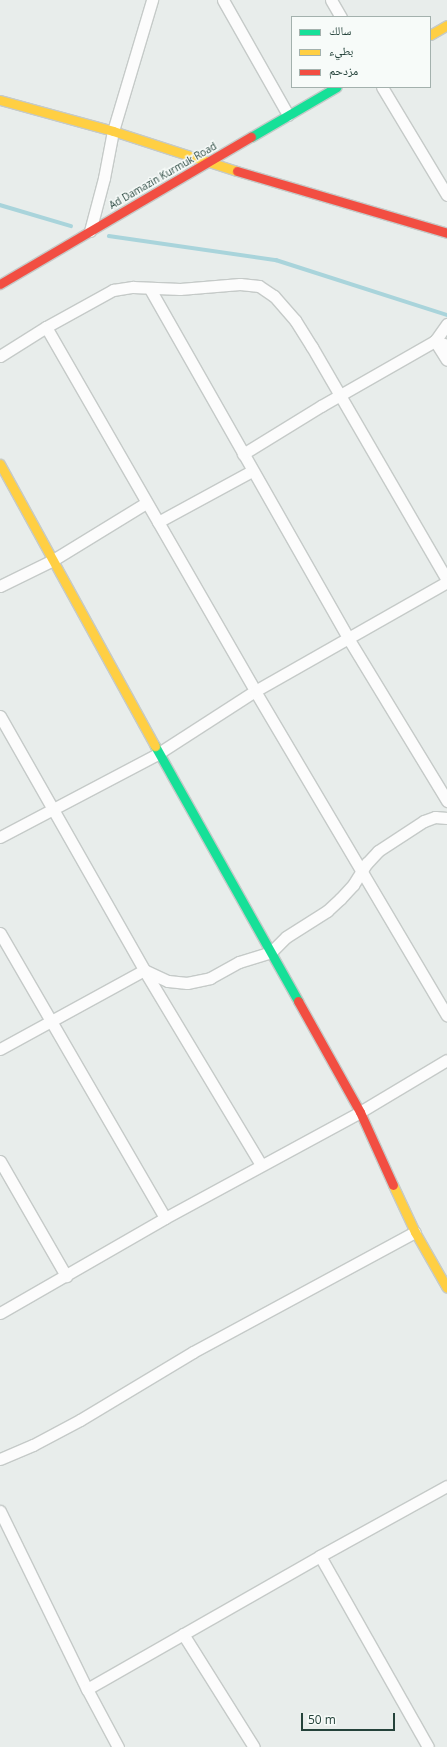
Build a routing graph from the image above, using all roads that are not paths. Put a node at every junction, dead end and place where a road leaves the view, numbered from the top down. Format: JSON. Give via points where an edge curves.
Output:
{"nodes":[{"id":1,"x":152,"y":0,"type":"edge"},
{"id":2,"x":223,"y":0,"type":"edge"},
{"id":3,"x":331,"y":0,"type":"edge"},
{"id":4,"x":340,"y":16,"type":"edge"},
{"id":5,"x":447,"y":25,"type":"edge"},
{"id":6,"x":431,"y":34,"type":"edge"},
{"id":7,"x":335,"y":88,"type":"edge"},
{"id":8,"x":383,"y":88,"type":"edge"},
{"id":9,"x":0,"y":100,"type":"edge"},
{"id":10,"x":288,"y":115,"type":"junction"},
{"id":11,"x":113,"y":131,"type":"junction"},
{"id":12,"x":208,"y":162,"type":"junction"},
{"id":13,"x":447,"y":195,"type":"edge"},
{"id":14,"x":90,"y":231,"type":"junction"},
{"id":15,"x":447,"y":233,"type":"edge"},
{"id":16,"x":0,"y":284,"type":"edge"},
{"id":17,"x":150,"y":289,"type":"junction"},
{"id":18,"x":447,"y":324,"type":"edge"},
{"id":19,"x":46,"y":327,"type":"junction"},
{"id":20,"x":436,"y":341,"type":"junction"},
{"id":21,"x":447,"y":345,"type":"edge"},
{"id":22,"x":0,"y":356,"type":"edge"},
{"id":23,"x":447,"y":360,"type":"edge"},
{"id":24,"x":340,"y":395,"type":"junction"},
{"id":25,"x":243,"y":454,"type":"junction"},
{"id":26,"x":0,"y":464,"type":"edge"},
{"id":27,"x":252,"y":471,"type":"junction"},
{"id":28,"x":146,"y":503,"type":"junction"},
{"id":29,"x":158,"y":522,"type":"junction"},
{"id":30,"x":54,"y":560,"type":"junction"},
{"id":31,"x":447,"y":581,"type":"edge"},
{"id":32,"x":0,"y":586,"type":"edge"},
{"id":33,"x":348,"y":638,"type":"junction"},
{"id":34,"x":255,"y":691,"type":"junction"},
{"id":35,"x":0,"y":716,"type":"edge"},
{"id":36,"x":159,"y":753,"type":"junction"},
{"id":37,"x":447,"y":801,"type":"edge"},
{"id":38,"x":52,"y":809,"type":"junction"},
{"id":39,"x":447,"y":818,"type":"edge"},
{"id":40,"x":0,"y":837,"type":"edge"},
{"id":41,"x":363,"y":872,"type":"junction"},
{"id":42,"x":0,"y":932,"type":"edge"},
{"id":43,"x":271,"y":952,"type":"junction"},
{"id":44,"x":144,"y":970,"type":"junction"},
{"id":45,"x":447,"y":1016,"type":"edge"},
{"id":46,"x":51,"y":1020,"type":"junction"},
{"id":47,"x":0,"y":1049,"type":"edge"},
{"id":48,"x":447,"y":1060,"type":"edge"},
{"id":49,"x":360,"y":1112,"type":"junction"},
{"id":50,"x":0,"y":1161,"type":"edge"},
{"id":51,"x":261,"y":1165,"type":"junction"},
{"id":52,"x":165,"y":1218,"type":"junction"},
{"id":53,"x":415,"y":1232,"type":"junction"},
{"id":54,"x":66,"y":1276,"type":"junction"},
{"id":55,"x":447,"y":1288,"type":"edge"},
{"id":56,"x":0,"y":1313,"type":"edge"},
{"id":57,"x":0,"y":1459,"type":"edge"},
{"id":58,"x":447,"y":1486,"type":"edge"},
{"id":59,"x":0,"y":1511,"type":"edge"},
{"id":60,"x":320,"y":1556,"type":"junction"},
{"id":61,"x":183,"y":1634,"type":"junction"},
{"id":62,"x":86,"y":1689,"type":"junction"},
{"id":63,"x":118,"y":1747,"type":"edge"},
{"id":64,"x":254,"y":1747,"type":"edge"},
{"id":65,"x":428,"y":1747,"type":"edge"}],
"edges":[{"from":1,"to":11,"type":"street"},
{"from":2,"to":10,"type":"street"},
{"from":3,"to":4,"type":"street"},
{"from":5,"to":6,"type":"main road"},
{"from":7,"to":10,"type":"main road","name":"Ad Damazin Kurmuk Road"},
{"from":8,"to":13,"type":"street"},
{"from":9,"to":11,"type":"main road"},
{"from":10,"to":12,"type":"main road","name":"Ad Damazin Kurmuk Road"},
{"from":11,"to":12,"type":"main road"},
{"from":11,"to":14,"type":"street"},
{"from":12,"to":14,"type":"main road","name":"Ad Damazin Kurmuk Road"},
{"from":12,"to":15,"type":"main road"},
{"from":14,"to":16,"type":"main road","name":"Ad Damazin Kurmuk Road"},
{"from":17,"to":19,"type":"street","via":[[133,287],[113,290]]},
{"from":17,"to":24,"type":"street","via":[[187,289],[240,284],[259,286],[274,296],[294,320]]},
{"from":17,"to":25,"type":"street"},
{"from":18,"to":20,"type":"street"},
{"from":19,"to":22,"type":"street"},
{"from":19,"to":28,"type":"street"},
{"from":20,"to":21,"type":"street"},
{"from":20,"to":23,"type":"street"},
{"from":20,"to":24,"type":"street"},
{"from":24,"to":25,"type":"street"},
{"from":24,"to":31,"type":"street"},
{"from":25,"to":27,"type":"street"},
{"from":26,"to":30,"type":"main road"},
{"from":27,"to":29,"type":"street"},
{"from":27,"to":33,"type":"street"},
{"from":28,"to":29,"type":"street"},
{"from":28,"to":30,"type":"street"},
{"from":29,"to":34,"type":"street"},
{"from":30,"to":32,"type":"street"},
{"from":30,"to":36,"type":"main road"},
{"from":31,"to":33,"type":"street"},
{"from":33,"to":34,"type":"street"},
{"from":33,"to":37,"type":"street"},
{"from":34,"to":36,"type":"street"},
{"from":34,"to":41,"type":"street"},
{"from":35,"to":38,"type":"street"},
{"from":36,"to":38,"type":"street"},
{"from":36,"to":43,"type":"main road"},
{"from":38,"to":40,"type":"street"},
{"from":38,"to":44,"type":"street"},
{"from":39,"to":41,"type":"street","via":[[435,817],[424,821],[389,842],[367,863]]},
{"from":41,"to":43,"type":"street","via":[[327,911],[286,937]]},
{"from":41,"to":45,"type":"street"},
{"from":42,"to":46,"type":"street"},
{"from":43,"to":44,"type":"street","via":[[239,962],[210,978],[187,983],[168,981]]},
{"from":43,"to":49,"type":"main road"},
{"from":44,"to":46,"type":"street"},
{"from":44,"to":51,"type":"street"},
{"from":46,"to":47,"type":"street"},
{"from":46,"to":52,"type":"street"},
{"from":48,"to":49,"type":"street"},
{"from":49,"to":51,"type":"street"},
{"from":49,"to":53,"type":"main road"},
{"from":50,"to":54,"type":"street"},
{"from":51,"to":52,"type":"street"},
{"from":52,"to":54,"type":"street"},
{"from":53,"to":55,"type":"main road"},
{"from":53,"to":57,"type":"street","via":[[193,1352],[80,1420]]},
{"from":54,"to":56,"type":"street"},
{"from":58,"to":60,"type":"street"},
{"from":59,"to":62,"type":"street"},
{"from":60,"to":61,"type":"street"},
{"from":60,"to":65,"type":"street"},
{"from":61,"to":62,"type":"street"},
{"from":61,"to":64,"type":"street"},
{"from":62,"to":63,"type":"street"}]}
